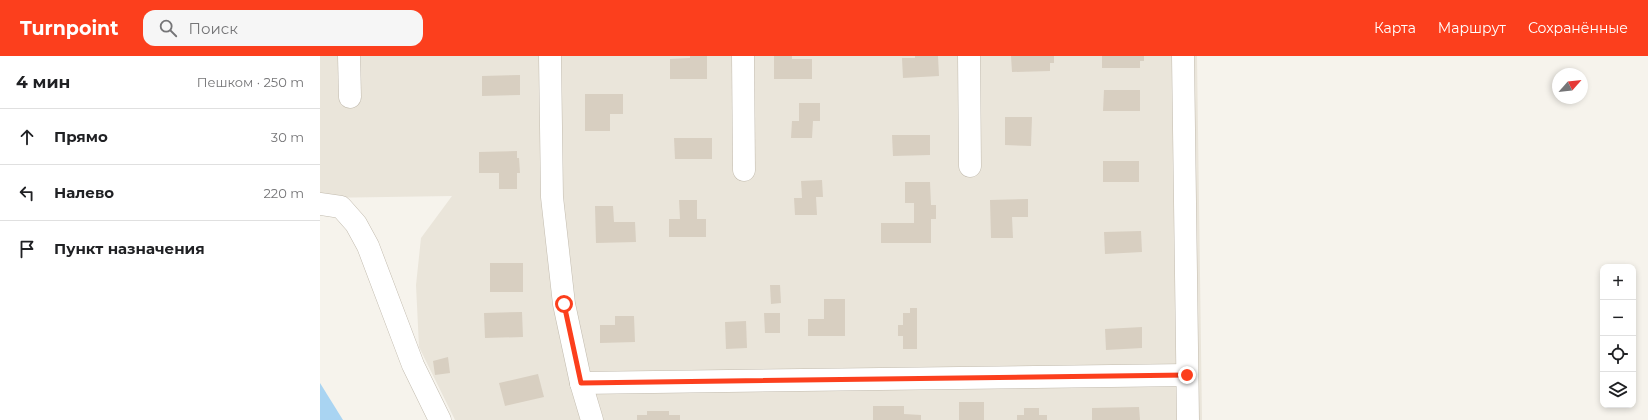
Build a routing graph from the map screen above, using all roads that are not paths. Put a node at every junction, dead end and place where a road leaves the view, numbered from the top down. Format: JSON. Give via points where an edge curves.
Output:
{"nodes":[{"id":1,"x":349,"y":56,"type":"edge"},
{"id":2,"x":550,"y":56,"type":"edge"},
{"id":3,"x":743,"y":56,"type":"edge"},
{"id":4,"x":969,"y":56,"type":"edge"},
{"id":5,"x":1183,"y":56,"type":"edge"},
{"id":6,"x":350,"y":97,"type":"dead end"},
{"id":7,"x":970,"y":166,"type":"dead end"},
{"id":8,"x":744,"y":170,"type":"dead end"},
{"id":9,"x":320,"y":204,"type":"edge"},
{"id":10,"x":1187,"y":375,"type":"junction"},
{"id":11,"x":581,"y":383,"type":"junction"},
{"id":12,"x":440,"y":420,"type":"edge"},
{"id":13,"x":592,"y":420,"type":"edge"},
{"id":14,"x":1188,"y":420,"type":"edge"}],
"edges":[{"from":1,"to":6,"type":"street"},
{"from":2,"to":11,"type":"street","via":[[552,197],[564,304]]},
{"from":3,"to":8,"type":"street"},
{"from":4,"to":7,"type":"street"},
{"from":5,"to":10,"type":"street"},
{"from":9,"to":12,"type":"street","via":[[340,207],[356,224],[365,240],[413,365]]},
{"from":10,"to":11,"type":"street"},
{"from":10,"to":14,"type":"street"},
{"from":11,"to":13,"type":"street"}]}
